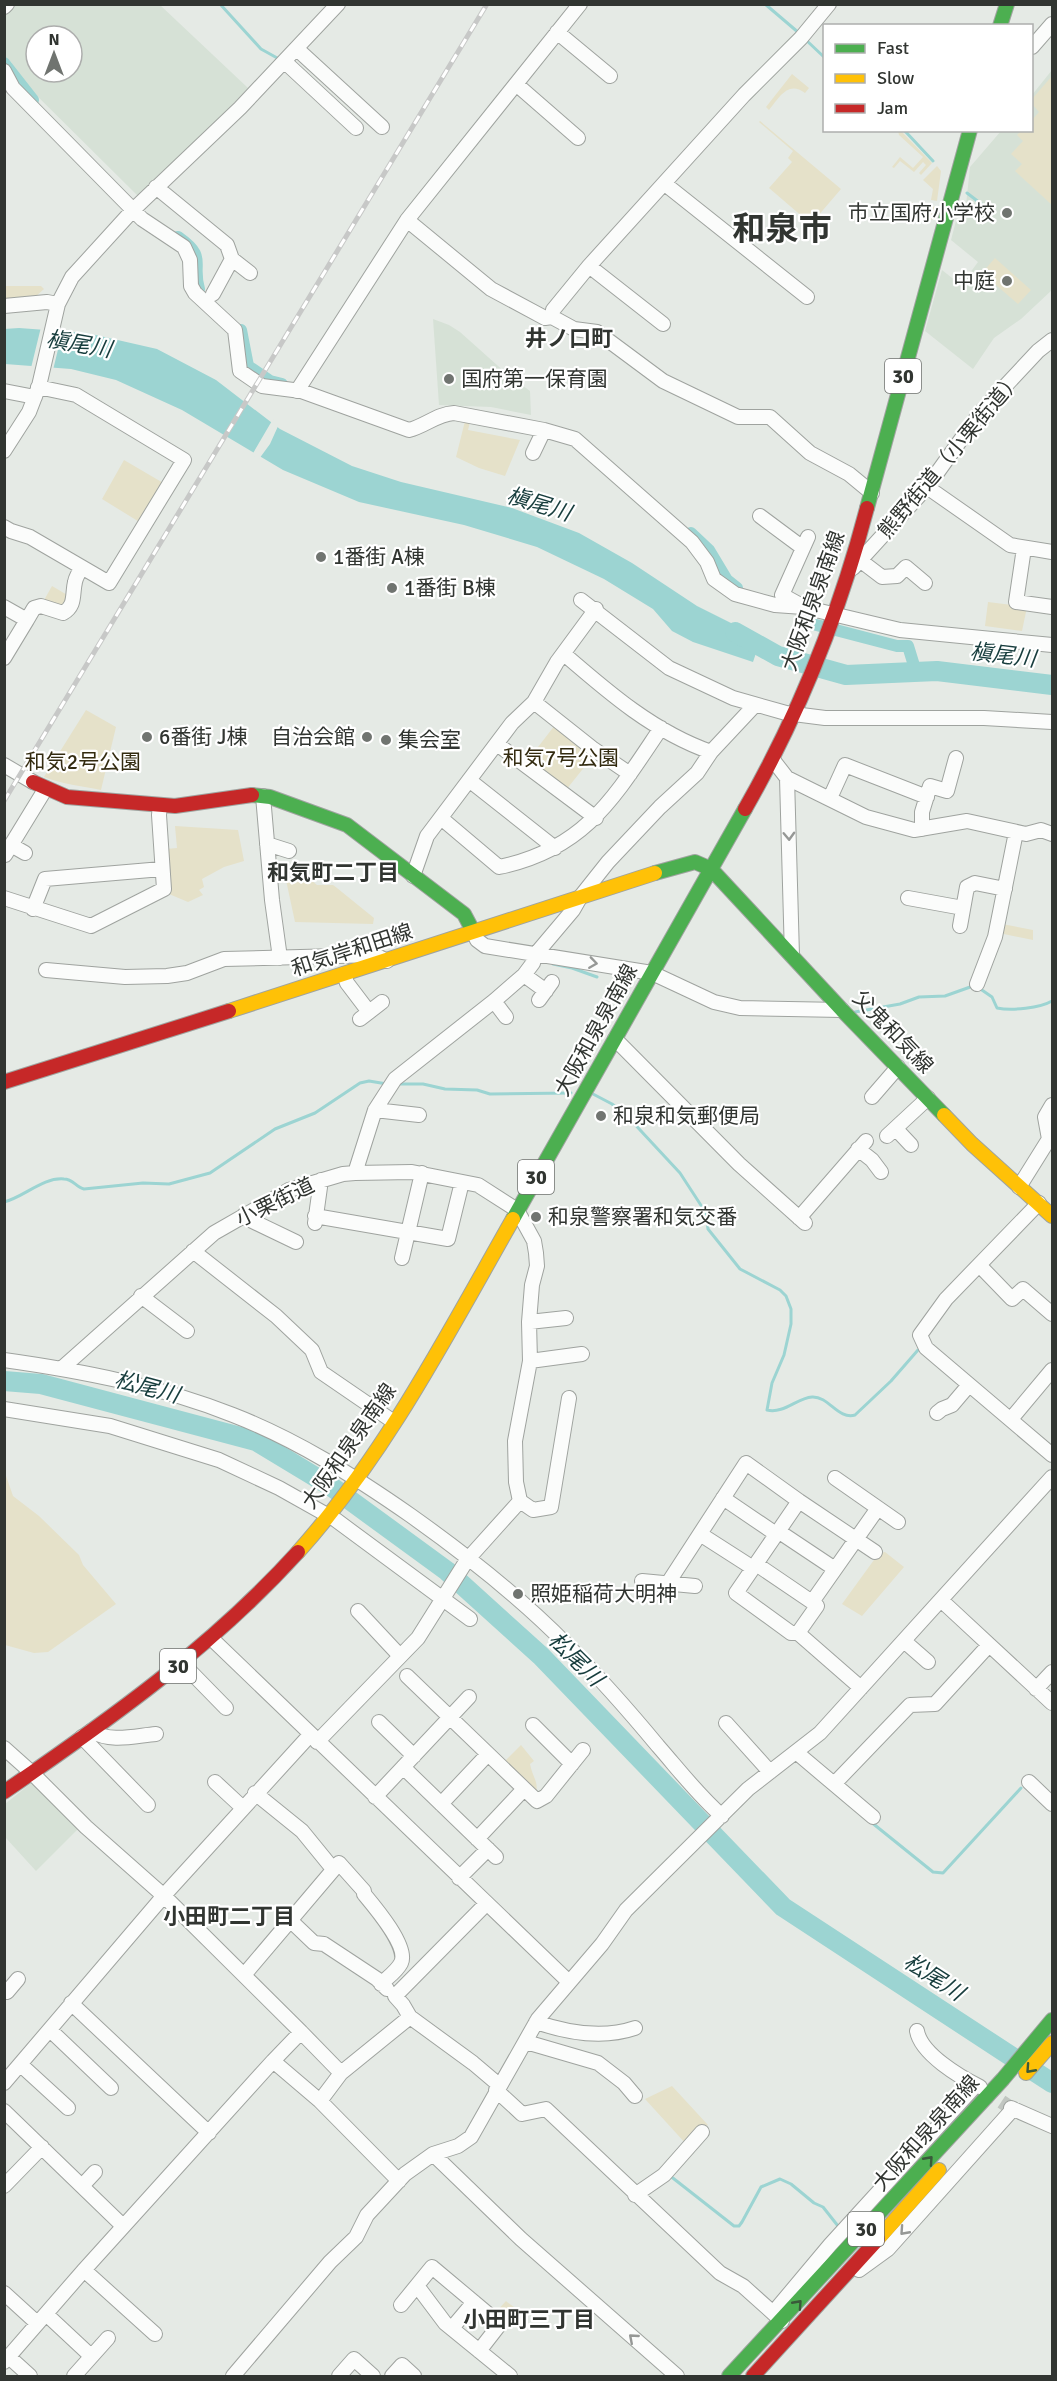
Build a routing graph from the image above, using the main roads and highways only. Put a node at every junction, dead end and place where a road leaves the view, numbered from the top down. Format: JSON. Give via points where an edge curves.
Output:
{"nodes":[{"id":1,"x":1007,"y":4,"type":"edge"},
{"id":2,"x":1001,"y":24,"type":"edge"},
{"id":3,"x":965,"y":132,"type":"edge"},
{"id":4,"x":33,"y":782,"type":"road end"},
{"id":5,"x":711,"y":869,"type":"junction"},
{"id":6,"x":473,"y":931,"type":"junction"},
{"id":7,"x":10,"y":1080,"type":"edge"},
{"id":8,"x":1053,"y":1216,"type":"edge"},
{"id":9,"x":4,"y":1792,"type":"edge"},
{"id":10,"x":1053,"y":2019,"type":"edge"},
{"id":11,"x":1049,"y":2048,"type":"edge"},
{"id":12,"x":1008,"y":2083,"type":"junction"},
{"id":13,"x":986,"y":2117,"type":"dead end"},
{"id":14,"x":948,"y":2161,"type":"dead end"},
{"id":15,"x":729,"y":2376,"type":"edge"},
{"id":16,"x":753,"y":2376,"type":"edge"}],
"edges":[{"from":1,"to":2,"type":"main road"},
{"from":3,"to":5,"type":"main road","name":"大阪和泉泉南線","number":"30","via":[[848,573],[773,760]]},
{"from":4,"to":6,"type":"main road","via":[[67,797],[160,805],[263,796],[346,825],[464,914]]},
{"from":5,"to":6,"type":"main road","name":"和気岸和田線","via":[[695,862],[677,866]]},
{"from":5,"to":8,"type":"main road","name":"父鬼和気線","via":[[898,1068]]},
{"from":5,"to":9,"type":"main road","name":"大阪和泉泉南線","number":"30","via":[[394,1422],[329,1515],[212,1639],[146,1692]]},
{"from":6,"to":7,"type":"main road","name":"和気岸和田線"},
{"from":10,"to":12,"type":"main road","name":"大阪和泉泉南線","number":"30"},
{"from":11,"to":12,"type":"main road","name":"大阪和泉泉南線","number":"30","one_way":true},
{"from":12,"to":13,"type":"main road","name":"大阪和泉泉南線","number":"30"},
{"from":15,"to":12,"type":"main road","name":"大阪和泉泉南線","number":"30","one_way":true,"via":[[778,2317]]},
{"from":14,"to":16,"type":"main road","name":"大阪和泉泉南線","number":"30"}]}
